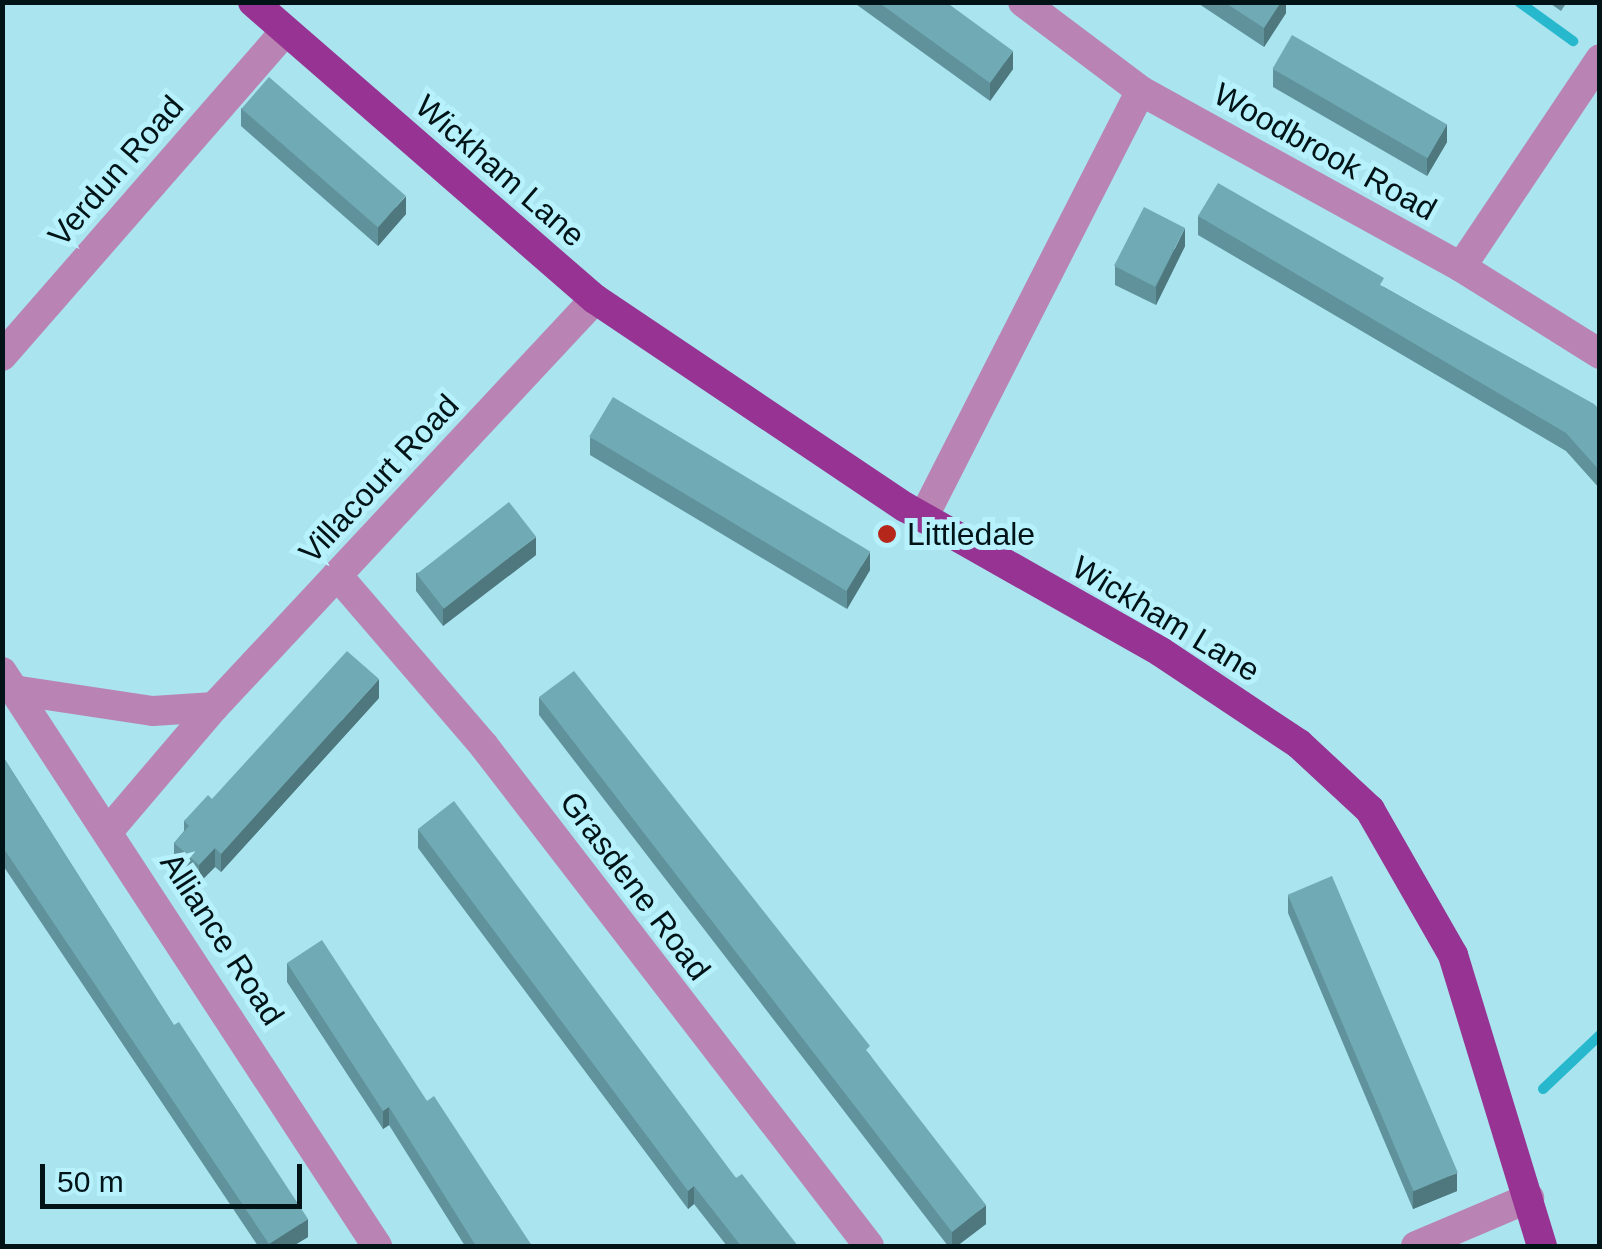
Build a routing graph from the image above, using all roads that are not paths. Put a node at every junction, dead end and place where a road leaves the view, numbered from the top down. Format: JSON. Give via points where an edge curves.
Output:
{"nodes":[{"id":1,"x":252,"y":2,"type":"edge"},
{"id":2,"x":1023,"y":2,"type":"edge"},
{"id":3,"x":285,"y":32,"type":"junction"},
{"id":4,"x":1600,"y":59,"type":"edge"},
{"id":5,"x":1142,"y":91,"type":"junction"},
{"id":6,"x":1460,"y":268,"type":"junction"},
{"id":7,"x":595,"y":299,"type":"junction"},
{"id":8,"x":1600,"y":354,"type":"edge"},
{"id":9,"x":2,"y":356,"type":"edge"},
{"id":10,"x":923,"y":518,"type":"junction"},
{"id":11,"x":337,"y":575,"type":"junction"},
{"id":12,"x":11,"y":682,"type":"edge"},
{"id":13,"x":214,"y":707,"type":"junction"},
{"id":14,"x":110,"y":829,"type":"junction"},
{"id":15,"x":1529,"y":1198,"type":"junction"},
{"id":16,"x":377,"y":1246,"type":"edge"},
{"id":17,"x":870,"y":1246,"type":"edge"},
{"id":18,"x":1416,"y":1246,"type":"edge"},
{"id":19,"x":1542,"y":1246,"type":"edge"}],
"edges":[{"from":1,"to":3,"type":"main road","name":"Wickham Lane"},
{"from":2,"to":5,"type":"street","name":"Woodbrook Road"},
{"from":3,"to":7,"type":"main road","name":"Wickham Lane"},
{"from":3,"to":9,"type":"street","name":"Verdun Road"},
{"from":4,"to":6,"type":"street"},
{"from":5,"to":6,"type":"street","name":"Woodbrook Road"},
{"from":5,"to":10,"type":"street"},
{"from":6,"to":8,"type":"street","name":"Woodbrook Road"},
{"from":7,"to":10,"type":"main road","name":"Wickham Lane"},
{"from":7,"to":11,"type":"street","name":"Villacourt Road"},
{"from":10,"to":15,"type":"main road","name":"Wickham Lane","via":[[1161,652],[1299,744],[1370,810],[1453,956]]},
{"from":11,"to":13,"type":"street","name":"Villacourt Road"},
{"from":11,"to":17,"type":"street","name":"Grasdene Road","via":[[484,746]]},
{"from":12,"to":13,"type":"street","via":[[153,712]]},
{"from":12,"to":14,"type":"street","name":"Alliance Road"},
{"from":13,"to":14,"type":"street","name":"Villacourt Road"},
{"from":14,"to":16,"type":"street","name":"Alliance Road"},
{"from":15,"to":18,"type":"street"},
{"from":15,"to":19,"type":"main road","name":"Wickham Lane"}]}
